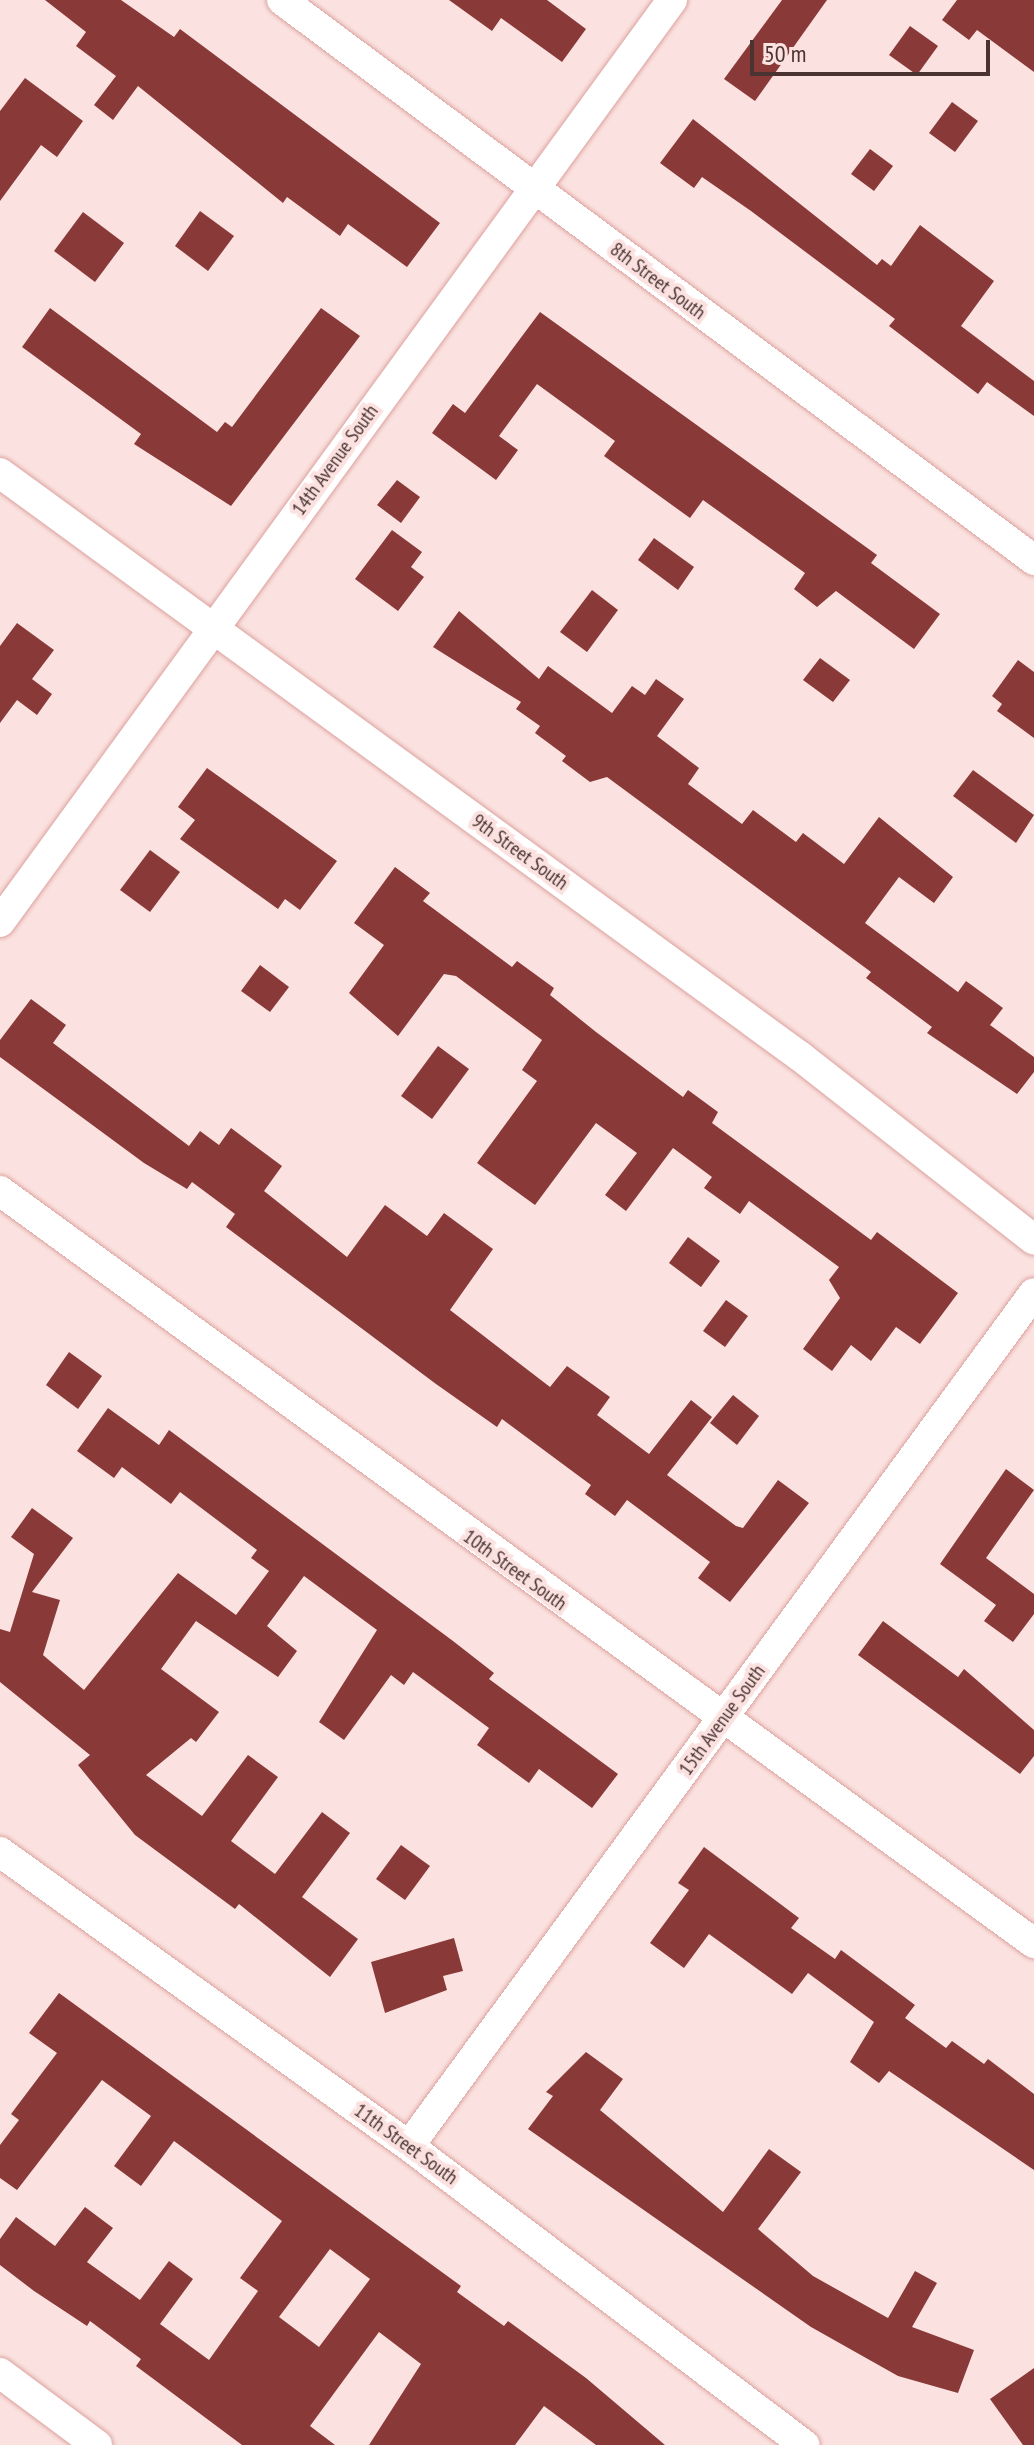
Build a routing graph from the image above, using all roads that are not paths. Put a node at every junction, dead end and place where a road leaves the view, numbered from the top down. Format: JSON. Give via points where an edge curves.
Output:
{"nodes":[{"id":1,"x":282,"y":0,"type":"edge"},
{"id":2,"x":672,"y":0,"type":"edge"},
{"id":3,"x":533,"y":188,"type":"junction"},
{"id":4,"x":0,"y":473,"type":"edge"},
{"id":5,"x":1034,"y":560,"type":"edge"},
{"id":6,"x":211,"y":629,"type":"junction"},
{"id":7,"x":0,"y":922,"type":"edge"},
{"id":8,"x":0,"y":1191,"type":"edge"},
{"id":9,"x":1034,"y":1240,"type":"edge"},
{"id":10,"x":1034,"y":1293,"type":"edge"},
{"id":11,"x":723,"y":1719,"type":"junction"},
{"id":12,"x":0,"y":1852,"type":"edge"},
{"id":13,"x":1034,"y":1943,"type":"edge"},
{"id":14,"x":409,"y":2146,"type":"junction"},
{"id":15,"x":0,"y":2373,"type":"edge"},
{"id":16,"x":97,"y":2445,"type":"edge"},
{"id":17,"x":805,"y":2445,"type":"edge"}],
"edges":[{"from":1,"to":3,"type":"street","name":"8th Street South"},
{"from":2,"to":3,"type":"street","name":"14th Avenue South"},
{"from":3,"to":5,"type":"street","name":"8th Street South"},
{"from":3,"to":6,"type":"street","name":"14th Avenue South"},
{"from":4,"to":6,"type":"street","name":"9th Street South"},
{"from":6,"to":7,"type":"street","name":"14th Avenue South"},
{"from":6,"to":9,"type":"street","name":"9th Street South","via":[[801,1057]]},
{"from":8,"to":11,"type":"street","name":"10th Street South"},
{"from":10,"to":11,"type":"street","name":"15th Avenue South"},
{"from":11,"to":13,"type":"street","name":"10th Street South"},
{"from":11,"to":14,"type":"street","name":"15th Avenue South"},
{"from":12,"to":14,"type":"street","name":"11th Street South"},
{"from":14,"to":17,"type":"street","name":"11th Street South"},
{"from":15,"to":16,"type":"street"}]}
